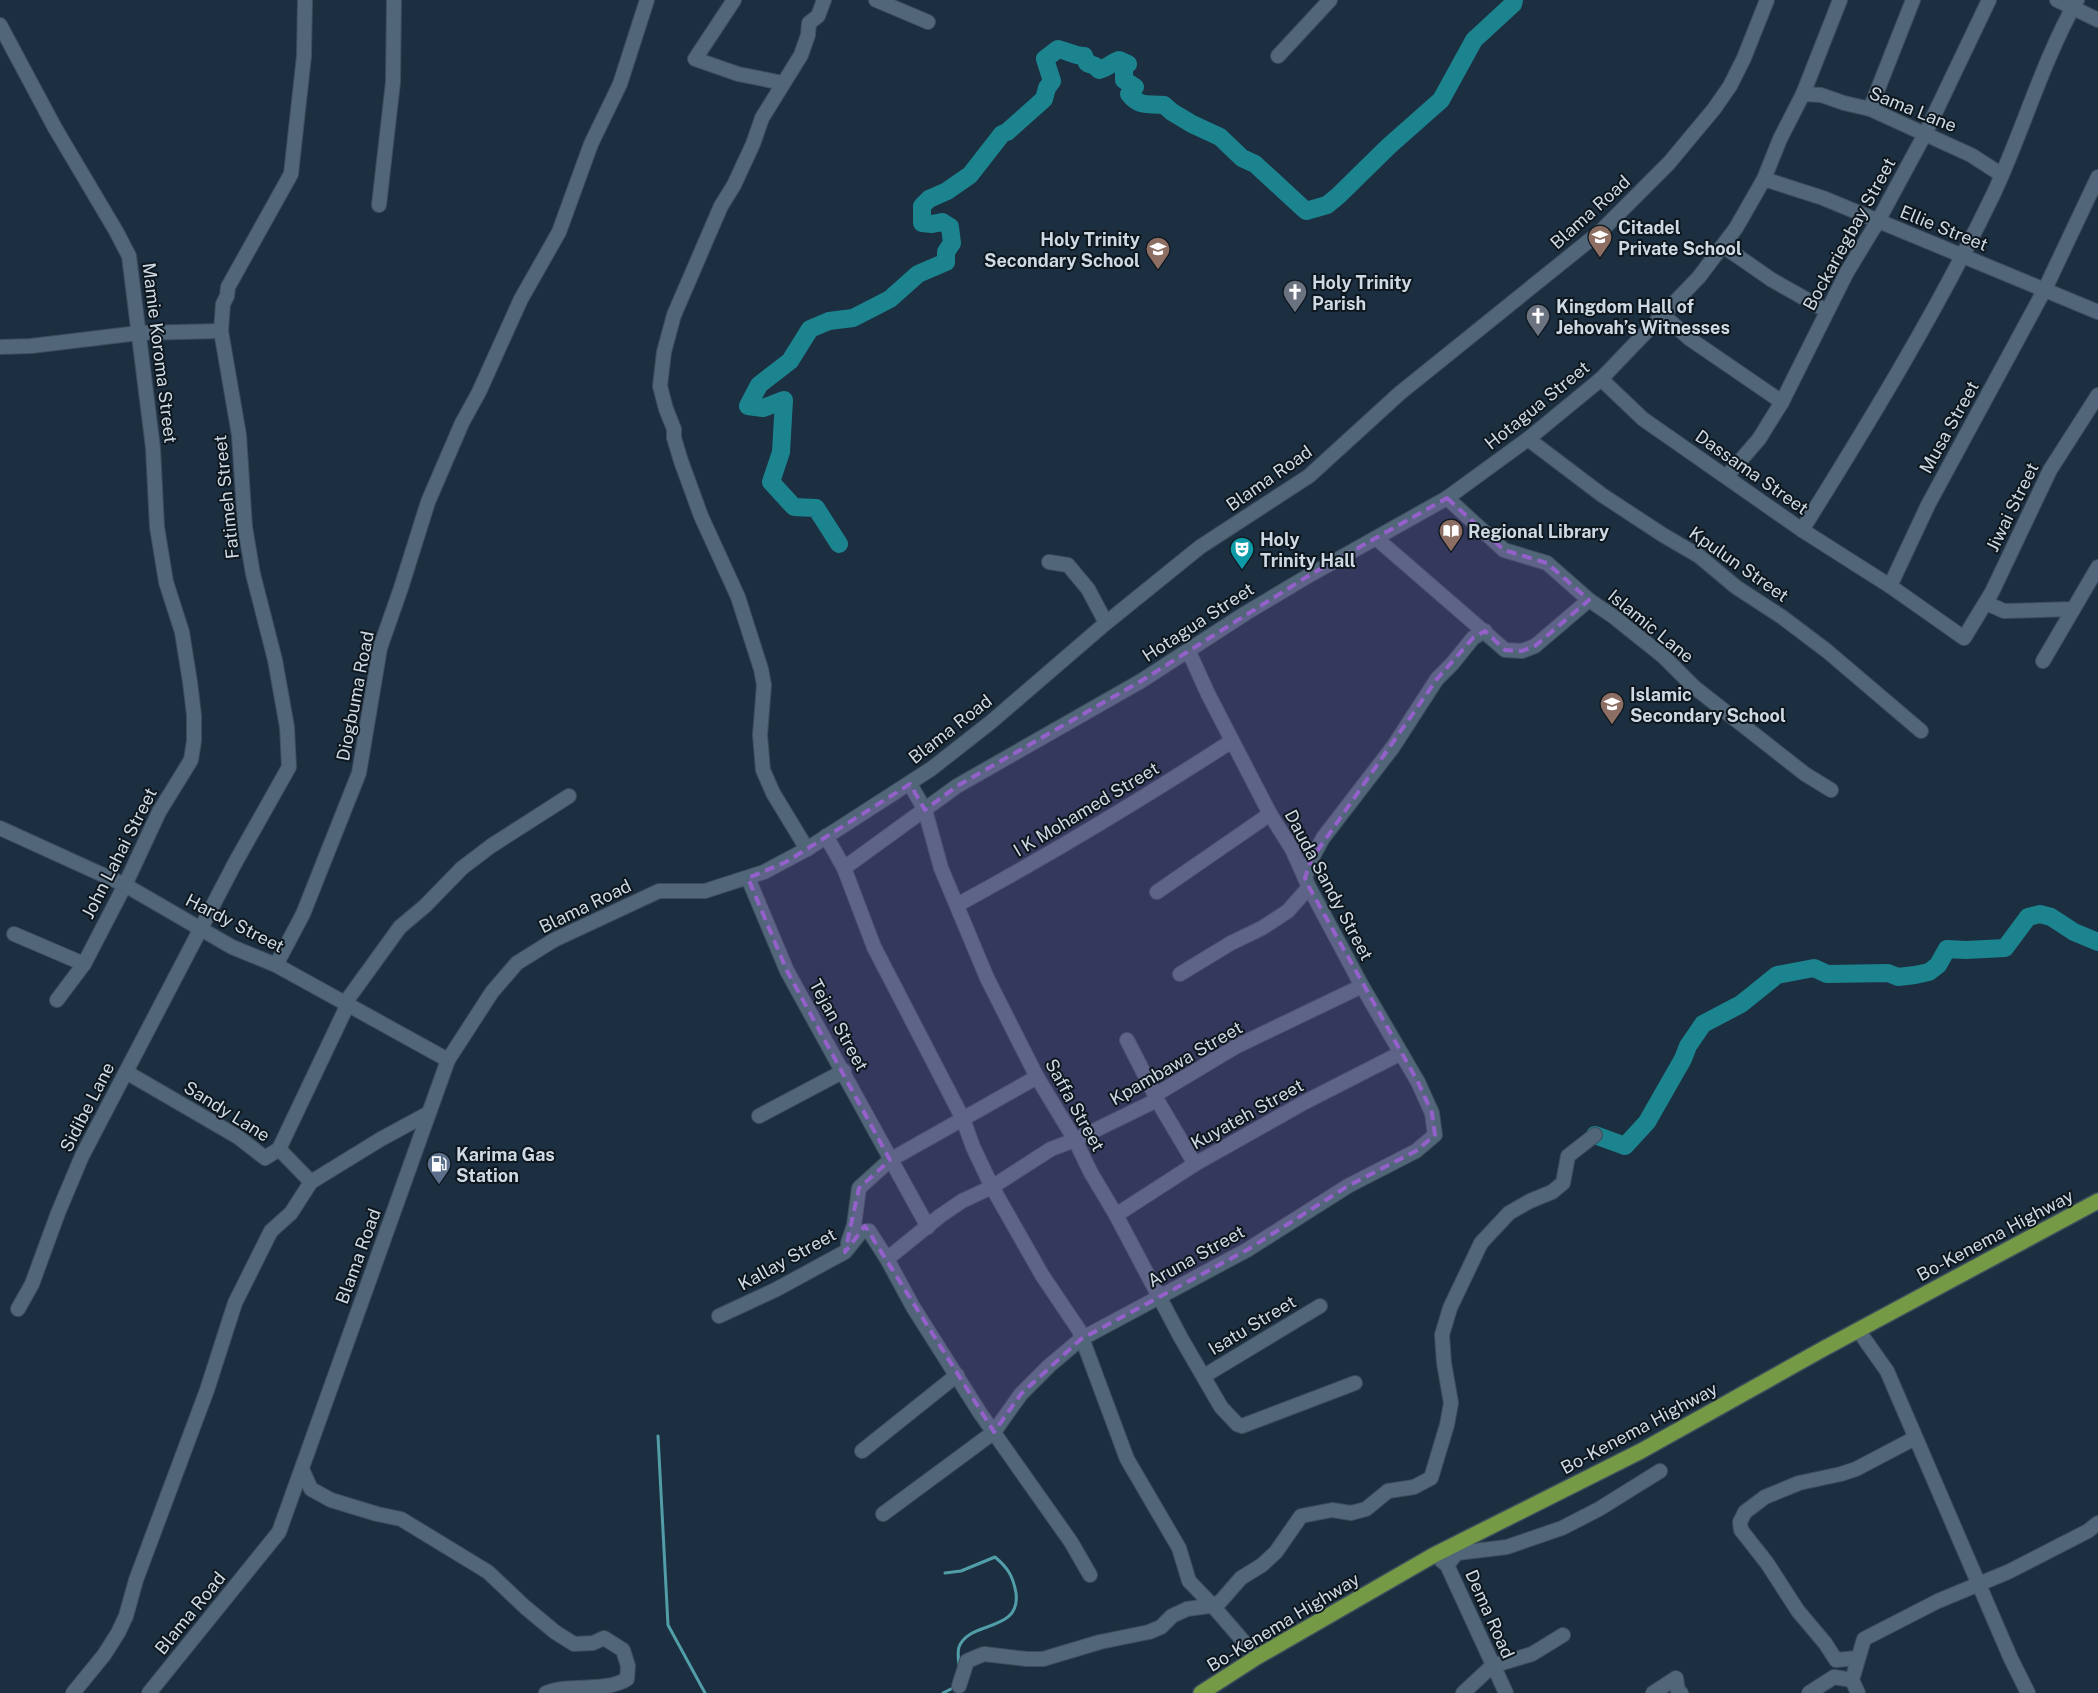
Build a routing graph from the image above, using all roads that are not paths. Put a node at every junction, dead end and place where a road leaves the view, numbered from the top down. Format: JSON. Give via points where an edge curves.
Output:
{"nodes":[{"id":1,"x":305,"y":0,"type":"edge"},
{"id":2,"x":394,"y":0,"type":"edge"},
{"id":3,"x":647,"y":0,"type":"edge"},
{"id":4,"x":734,"y":0,"type":"edge"},
{"id":5,"x":824,"y":0,"type":"edge"},
{"id":6,"x":876,"y":0,"type":"edge"},
{"id":7,"x":1330,"y":0,"type":"edge"},
{"id":8,"x":1767,"y":0,"type":"edge"},
{"id":9,"x":1840,"y":0,"type":"edge"},
{"id":10,"x":1913,"y":0,"type":"edge"},
{"id":11,"x":1989,"y":0,"type":"edge"},
{"id":12,"x":2057,"y":0,"type":"edge"},
{"id":13,"x":2075,"y":4,"type":"edge"},
{"id":14,"x":2098,"y":20,"type":"edge"},
{"id":15,"x":928,"y":22,"type":"dead end"},
{"id":16,"x":0,"y":25,"type":"edge"},
{"id":17,"x":1278,"y":56,"type":"dead end"},
{"id":18,"x":783,"y":83,"type":"junction"},
{"id":19,"x":1803,"y":94,"type":"junction"},
{"id":20,"x":1870,"y":109,"type":"junction"},
{"id":21,"x":1925,"y":134,"type":"junction"},
{"id":22,"x":2002,"y":174,"type":"junction"},
{"id":23,"x":2098,"y":177,"type":"edge"},
{"id":24,"x":1764,"y":179,"type":"junction"},
{"id":25,"x":379,"y":205,"type":"dead end"},
{"id":26,"x":1878,"y":221,"type":"junction"},
{"id":27,"x":1723,"y":246,"type":"junction"},
{"id":28,"x":1962,"y":255,"type":"junction"},
{"id":29,"x":2045,"y":289,"type":"junction"},
{"id":30,"x":1827,"y":310,"type":"junction"},
{"id":31,"x":2098,"y":312,"type":"edge"},
{"id":32,"x":1663,"y":315,"type":"junction"},
{"id":33,"x":221,"y":330,"type":"junction"},
{"id":34,"x":139,"y":333,"type":"junction"},
{"id":35,"x":0,"y":346,"type":"edge"},
{"id":36,"x":1601,"y":379,"type":"junction"},
{"id":37,"x":2098,"y":395,"type":"edge"},
{"id":38,"x":1782,"y":402,"type":"junction"},
{"id":39,"x":1528,"y":439,"type":"junction"},
{"id":40,"x":1727,"y":476,"type":"junction"},
{"id":41,"x":1447,"y":498,"type":"junction"},
{"id":42,"x":1802,"y":530,"type":"junction"},
{"id":43,"x":1376,"y":538,"type":"junction"},
{"id":44,"x":1049,"y":562,"type":"dead end"},
{"id":45,"x":2098,"y":567,"type":"edge"},
{"id":46,"x":1890,"y":586,"type":"junction"},
{"id":47,"x":1588,"y":600,"type":"junction"},
{"id":48,"x":1986,"y":603,"type":"junction"},
{"id":49,"x":2072,"y":609,"type":"junction"},
{"id":50,"x":1106,"y":623,"type":"junction"},
{"id":51,"x":1485,"y":631,"type":"junction"},
{"id":52,"x":1964,"y":638,"type":"joint"},
{"id":53,"x":1189,"y":652,"type":"junction"},
{"id":54,"x":2042,"y":661,"type":"dead end"},
{"id":55,"x":194,"y":715,"type":"joint"},
{"id":56,"x":1921,"y":731,"type":"dead end"},
{"id":57,"x":1232,"y":741,"type":"junction"},
{"id":58,"x":910,"y":784,"type":"junction"},
{"id":59,"x":1831,"y":790,"type":"dead end"},
{"id":60,"x":569,"y":796,"type":"dead end"},
{"id":61,"x":925,"y":810,"type":"junction"},
{"id":62,"x":1270,"y":814,"type":"junction"},
{"id":63,"x":0,"y":828,"type":"edge"},
{"id":64,"x":826,"y":836,"type":"junction"},
{"id":65,"x":807,"y":849,"type":"junction"},
{"id":66,"x":844,"y":868,"type":"junction"},
{"id":67,"x":748,"y":878,"type":"junction"},
{"id":68,"x":1307,"y":882,"type":"junction"},
{"id":69,"x":125,"y":885,"type":"junction"},
{"id":70,"x":1157,"y":892,"type":"dead end"},
{"id":71,"x":957,"y":905,"type":"junction"},
{"id":72,"x":201,"y":928,"type":"junction"},
{"id":73,"x":14,"y":934,"type":"dead end"},
{"id":74,"x":84,"y":964,"type":"junction"},
{"id":75,"x":276,"y":965,"type":"junction"},
{"id":76,"x":1180,"y":974,"type":"dead end"},
{"id":77,"x":1362,"y":986,"type":"junction"},
{"id":78,"x":57,"y":1000,"type":"dead end"},
{"id":79,"x":347,"y":1004,"type":"junction"},
{"id":80,"x":1127,"y":1040,"type":"dead end"},
{"id":81,"x":1401,"y":1053,"type":"junction"},
{"id":82,"x":448,"y":1060,"type":"junction"},
{"id":83,"x":844,"y":1071,"type":"junction"},
{"id":84,"x":126,"y":1072,"type":"junction"},
{"id":85,"x":1037,"y":1077,"type":"junction"},
{"id":86,"x":1156,"y":1097,"type":"junction"},
{"id":87,"x":429,"y":1113,"type":"junction"},
{"id":88,"x":759,"y":1116,"type":"dead end"},
{"id":89,"x":963,"y":1119,"type":"junction"},
{"id":90,"x":1435,"y":1135,"type":"joint"},
{"id":91,"x":1595,"y":1135,"type":"dead end"},
{"id":92,"x":1075,"y":1140,"type":"junction"},
{"id":93,"x":278,"y":1149,"type":"junction"},
{"id":94,"x":890,"y":1160,"type":"junction"},
{"id":95,"x":1195,"y":1164,"type":"junction"},
{"id":96,"x":311,"y":1182,"type":"junction"},
{"id":97,"x":992,"y":1188,"type":"junction"},
{"id":98,"x":2098,"y":1201,"type":"edge"},
{"id":99,"x":1116,"y":1215,"type":"junction"},
{"id":100,"x":928,"y":1227,"type":"junction"},
{"id":101,"x":846,"y":1252,"type":"junction"},
{"id":102,"x":888,"y":1259,"type":"junction"},
{"id":103,"x":1160,"y":1297,"type":"junction"},
{"id":104,"x":1320,"y":1306,"type":"dead end"},
{"id":105,"x":18,"y":1309,"type":"dead end"},
{"id":106,"x":719,"y":1316,"type":"dead end"},
{"id":107,"x":1858,"y":1330,"type":"junction"},
{"id":108,"x":1081,"y":1339,"type":"junction"},
{"id":109,"x":957,"y":1375,"type":"junction"},
{"id":110,"x":1204,"y":1376,"type":"junction"},
{"id":111,"x":1355,"y":1383,"type":"dead end"},
{"id":112,"x":994,"y":1432,"type":"junction"},
{"id":113,"x":1915,"y":1438,"type":"junction"},
{"id":114,"x":862,"y":1451,"type":"dead end"},
{"id":115,"x":302,"y":1469,"type":"junction"},
{"id":116,"x":1660,"y":1471,"type":"dead end"},
{"id":117,"x":883,"y":1514,"type":"dead end"},
{"id":118,"x":2098,"y":1523,"type":"edge"},
{"id":119,"x":1434,"y":1555,"type":"junction"},
{"id":120,"x":1447,"y":1564,"type":"junction"},
{"id":121,"x":1090,"y":1575,"type":"dead end"},
{"id":122,"x":1979,"y":1583,"type":"junction"},
{"id":123,"x":1212,"y":1605,"type":"junction"},
{"id":124,"x":1563,"y":1635,"type":"dead end"},
{"id":125,"x":1257,"y":1657,"type":"junction"},
{"id":126,"x":1857,"y":1658,"type":"junction"},
{"id":127,"x":1836,"y":1660,"type":"junction"},
{"id":128,"x":1492,"y":1666,"type":"junction"},
{"id":129,"x":1834,"y":1677,"type":"junction"},
{"id":130,"x":1852,"y":1680,"type":"junction"},
{"id":131,"x":959,"y":1686,"type":"dead end"},
{"id":132,"x":592,"y":1690,"type":"edge"},
{"id":133,"x":73,"y":1693,"type":"edge"},
{"id":134,"x":149,"y":1693,"type":"edge"},
{"id":135,"x":546,"y":1693,"type":"edge"},
{"id":136,"x":1200,"y":1693,"type":"edge"},
{"id":137,"x":1463,"y":1693,"type":"edge"},
{"id":138,"x":1506,"y":1693,"type":"edge"},
{"id":139,"x":1653,"y":1693,"type":"edge"},
{"id":140,"x":1681,"y":1693,"type":"edge"},
{"id":141,"x":1809,"y":1693,"type":"edge"},
{"id":142,"x":1858,"y":1693,"type":"edge"},
{"id":143,"x":2028,"y":1693,"type":"edge"}],
"edges":[{"from":1,"to":33,"type":"street","name":"Fatimeh Street","via":[[304,56],[291,174],[228,287]]},
{"from":2,"to":25,"type":"street","via":[[393,82]]},
{"from":3,"to":75,"type":"street","name":"Diogbuma Road","via":[[620,84],[591,144],[559,232],[521,298],[439,476],[380,648],[359,773],[303,914]]},
{"from":4,"to":18,"type":"street","via":[[695,59],[738,74]]},
{"from":5,"to":18,"type":"street","via":[[818,16],[809,23],[801,55]]},
{"from":6,"to":15,"type":"street"},
{"from":7,"to":17,"type":"street"},
{"from":8,"to":50,"type":"street","name":"Blama Road","via":[[1744,58],[1714,110],[1669,164],[1601,232],[1400,392],[1309,476],[1200,547]]},
{"from":9,"to":19,"type":"street"},
{"from":10,"to":20,"type":"street"},
{"from":11,"to":21,"type":"street","name":"Bockariegbay Street"},
{"from":12,"to":13,"type":"street"},
{"from":13,"to":14,"type":"street"},
{"from":13,"to":22,"type":"street","via":[[2029,103]]},
{"from":16,"to":34,"type":"street","name":"Mamie Koroma Street","via":[[54,128],[124,244],[131,268]]},
{"from":18,"to":65,"type":"street","via":[[762,118],[754,144],[734,185],[720,206],[674,315],[664,352],[660,386],[681,461],[701,516],[738,596],[764,685],[760,735],[763,770]]},
{"from":19,"to":20,"type":"street","name":"Sama Lane","via":[[1821,95]]},
{"from":19,"to":24,"type":"street"},
{"from":20,"to":21,"type":"street","name":"Sama Lane"},
{"from":21,"to":22,"type":"street","name":"Sama Lane","via":[[1971,154]]},
{"from":21,"to":26,"type":"street","name":"Bockariegbay Street"},
{"from":22,"to":28,"type":"street"},
{"from":23,"to":29,"type":"street","name":"Musa Street"},
{"from":24,"to":26,"type":"street","name":"Ellie Street","via":[[1823,198]]},
{"from":24,"to":27,"type":"street","name":"Hotagua Street"},
{"from":26,"to":28,"type":"street","name":"Ellie Street"},
{"from":26,"to":30,"type":"street","name":"Bockariegbay Street"},
{"from":27,"to":30,"type":"street","via":[[1772,280]]},
{"from":27,"to":32,"type":"street","name":"Hotagua Street"},
{"from":28,"to":29,"type":"street","name":"Ellie Street"},
{"from":28,"to":42,"type":"street","via":[[1886,396]]},
{"from":29,"to":31,"type":"street","name":"Ellie Street"},
{"from":29,"to":46,"type":"street","name":"Musa Street","via":[[1928,505]]},
{"from":30,"to":38,"type":"street","name":"Bockariegbay Street"},
{"from":32,"to":36,"type":"street","name":"Hotagua Street"},
{"from":32,"to":38,"type":"street","via":[[1690,339]]},
{"from":33,"to":34,"type":"street"},
{"from":33,"to":72,"type":"street","name":"Fatimeh Street","via":[[239,435],[245,527],[278,676],[287,727],[289,767]]},
{"from":34,"to":35,"type":"street","via":[[31,346]]},
{"from":34,"to":55,"type":"street","name":"Mamie Koroma Street","via":[[153,448],[157,527],[166,582],[182,632]]},
{"from":36,"to":39,"type":"street","name":"Hotagua Street"},
{"from":36,"to":40,"type":"street","name":"Dassama Street","via":[[1642,418]]},
{"from":37,"to":48,"type":"street","name":"Jiwai Street","via":[[2050,470]]},
{"from":38,"to":40,"type":"street","name":"Bockariegbay Street","via":[[1759,439]]},
{"from":39,"to":41,"type":"street","name":"Hotagua Street"},
{"from":39,"to":56,"type":"street","name":"Kpulun Street","via":[[1602,495],[1699,556],[1736,587],[1782,617]]},
{"from":40,"to":42,"type":"street","name":"Dassama Street"},
{"from":41,"to":43,"type":"street","name":"Hotagua Street"},
{"from":41,"to":47,"type":"street","name":"Islamic Lane","via":[[1504,550],[1548,562]]},
{"from":42,"to":46,"type":"street","name":"Dassama Street"},
{"from":43,"to":51,"type":"street"},
{"from":43,"to":53,"type":"street","name":"Hotagua Street","via":[[1254,608]]},
{"from":44,"to":50,"type":"street","via":[[1068,566],[1088,589]]},
{"from":45,"to":49,"type":"street"},
{"from":46,"to":52,"type":"street","name":"Dassama Street"},
{"from":47,"to":51,"type":"street","via":[[1534,646],[1522,651],[1505,650]]},
{"from":47,"to":59,"type":"street","name":"Islamic Lane","via":[[1664,657],[1694,687],[1805,774]]},
{"from":48,"to":49,"type":"street","via":[[2004,612]]},
{"from":48,"to":52,"type":"street","name":"Jiwai Street"},
{"from":49,"to":54,"type":"street"},
{"from":50,"to":58,"type":"street","name":"Blama Road","via":[[991,722]]},
{"from":51,"to":68,"type":"street","via":[[1473,638],[1437,679],[1393,747],[1323,838],[1310,860]]},
{"from":53,"to":57,"type":"street","name":"Dauda Sandy Street"},
{"from":53,"to":61,"type":"street","name":"Hotagua Street","via":[[957,786]]},
{"from":55,"to":69,"type":"street","name":"John Lahai Street","via":[[191,760],[158,812]]},
{"from":57,"to":62,"type":"street","name":"Dauda Sandy Street"},
{"from":57,"to":71,"type":"street","name":"I K Mohamed Street","via":[[1130,806]]},
{"from":58,"to":61,"type":"street","name":"Saffa Street"},
{"from":58,"to":64,"type":"street","name":"Blama Road"},
{"from":60,"to":79,"type":"street","via":[[462,868],[400,927]]},
{"from":61,"to":66,"type":"street","name":"Hotagua Street"},
{"from":61,"to":71,"type":"street","name":"Saffa Street","via":[[941,868]]},
{"from":62,"to":68,"type":"street","name":"Dauda Sandy Street","via":[[1292,849]]},
{"from":62,"to":70,"type":"street"},
{"from":63,"to":69,"type":"street","name":"Hardy Street"},
{"from":64,"to":65,"type":"street","name":"Blama Road"},
{"from":64,"to":66,"type":"street"},
{"from":65,"to":67,"type":"street","name":"Blama Road"},
{"from":66,"to":89,"type":"street","via":[[874,947]]},
{"from":67,"to":82,"type":"street","name":"Blama Road","via":[[705,891],[659,891],[554,940],[518,963],[492,992]]},
{"from":67,"to":83,"type":"street","name":"Tejan Street","via":[[787,971]]},
{"from":68,"to":76,"type":"street","via":[[1288,911]]},
{"from":68,"to":77,"type":"street","name":"Dauda Sandy Street"},
{"from":69,"to":72,"type":"street","name":"Hardy Street"},
{"from":69,"to":74,"type":"street","name":"John Lahai Street"},
{"from":71,"to":85,"type":"street","name":"Saffa Street","via":[[987,978]]},
{"from":72,"to":75,"type":"street","name":"Hardy Street","via":[[232,947]]},
{"from":72,"to":84,"type":"street","name":"Sidibe Lane"},
{"from":73,"to":74,"type":"street"},
{"from":74,"to":78,"type":"street","name":"John Lahai Street"},
{"from":75,"to":79,"type":"street","name":"Hardy Street"},
{"from":77,"to":81,"type":"street","name":"Dauda Sandy Street"},
{"from":77,"to":86,"type":"street","name":"Kpambawa Street","via":[[1237,1046]]},
{"from":79,"to":82,"type":"street","name":"Hardy Street"},
{"from":79,"to":93,"type":"street"},
{"from":80,"to":86,"type":"street"},
{"from":81,"to":90,"type":"street","name":"Dauda Sandy Street","via":[[1432,1114]]},
{"from":81,"to":95,"type":"street","name":"Kuyateh Street"},
{"from":82,"to":87,"type":"street","name":"Blama Road"},
{"from":83,"to":88,"type":"street"},
{"from":83,"to":94,"type":"street","name":"Tejan Street"},
{"from":84,"to":93,"type":"street","name":"Sandy Lane","via":[[238,1137],[265,1158]]},
{"from":84,"to":105,"type":"street","name":"Sidibe Lane","via":[[82,1156],[32,1284]]},
{"from":85,"to":89,"type":"street"},
{"from":85,"to":92,"type":"street","name":"Saffa Street"},
{"from":86,"to":92,"type":"street","name":"Kpambawa Street"},
{"from":86,"to":95,"type":"street"},
{"from":87,"to":96,"type":"street"},
{"from":87,"to":115,"type":"street","name":"Blama Road"},
{"from":89,"to":94,"type":"street"},
{"from":89,"to":97,"type":"street"},
{"from":90,"to":103,"type":"street","name":"Aruna Street","via":[[1416,1151],[1348,1186],[1247,1250]]},
{"from":91,"to":123,"type":"street","via":[[1568,1156],[1563,1183],[1552,1192],[1509,1213],[1482,1243],[1450,1308],[1442,1335],[1451,1402],[1431,1478],[1414,1488],[1388,1491],[1366,1509],[1301,1516],[1276,1552],[1241,1578],[1220,1602]]},
{"from":92,"to":97,"type":"street","name":"Kpambawa Street","via":[[1051,1149]]},
{"from":92,"to":99,"type":"street","name":"Saffa Street"},
{"from":93,"to":96,"type":"street","name":"Sandy Lane"},
{"from":94,"to":100,"type":"street","name":"Tejan Street"},
{"from":94,"to":101,"type":"street","via":[[859,1188]]},
{"from":95,"to":99,"type":"street","name":"Kuyateh Street"},
{"from":96,"to":133,"type":"street","via":[[291,1212],[271,1231],[235,1303],[126,1616],[109,1648]]},
{"from":97,"to":100,"type":"street","name":"Kpambawa Street","via":[[962,1202]]},
{"from":97,"to":108,"type":"street","via":[[1042,1275],[1079,1330]]},
{"from":98,"to":107,"type":"highway","name":"Bo-Kenema Highway"},
{"from":99,"to":103,"type":"street","name":"Saffa Street"},
{"from":100,"to":102,"type":"street","name":"Kpambawa Street"},
{"from":101,"to":102,"type":"street","name":"Kallay Street","via":[[861,1232],[869,1231]]},
{"from":101,"to":106,"type":"street","name":"Kallay Street"},
{"from":102,"to":109,"type":"street","via":[[913,1307]]},
{"from":103,"to":108,"type":"street","name":"Aruna Street"},
{"from":103,"to":110,"type":"street","name":"Saffa Street"},
{"from":104,"to":110,"type":"street","name":"Isatu Street"},
{"from":107,"to":113,"type":"street","via":[[1887,1371]]},
{"from":107,"to":119,"type":"highway","name":"Bo-Kenema Highway","via":[[1634,1455]]},
{"from":108,"to":112,"type":"street","name":"Aruna Street","via":[[1021,1394]]},
{"from":108,"to":123,"type":"street","via":[[1127,1459],[1179,1548],[1189,1581]]},
{"from":109,"to":112,"type":"street"},
{"from":109,"to":114,"type":"street"},
{"from":110,"to":111,"type":"street","name":"Saffa Street","via":[[1221,1407],[1242,1426]]},
{"from":112,"to":117,"type":"street","name":"Aruna Street"},
{"from":112,"to":121,"type":"street","via":[[1071,1542]]},
{"from":113,"to":122,"type":"street"},
{"from":113,"to":127,"type":"street","via":[[1856,1469],[1799,1483],[1765,1497],[1745,1512],[1740,1522],[1741,1530]]},
{"from":115,"to":132,"type":"street","via":[[312,1489],[331,1500],[401,1519],[488,1572],[525,1607],[574,1644],[593,1644],[604,1638],[618,1646],[623,1650],[628,1666],[627,1679],[620,1684]]},
{"from":115,"to":134,"type":"street","name":"Blama Road","via":[[278,1532]]},
{"from":116,"to":120,"type":"street","via":[[1562,1528],[1507,1548],[1457,1553]]},
{"from":118,"to":122,"type":"street","via":[[2008,1572]]},
{"from":119,"to":120,"type":"street","name":"Dema Road"},
{"from":119,"to":125,"type":"highway","name":"Bo-Kenema Highway"},
{"from":120,"to":128,"type":"street","name":"Dema Road"},
{"from":122,"to":126,"type":"street","via":[[1864,1639]]},
{"from":122,"to":143,"type":"street"},
{"from":123,"to":125,"type":"street"},
{"from":123,"to":131,"type":"street","via":[[1187,1609],[1149,1632],[1043,1659],[984,1654],[967,1661]]},
{"from":124,"to":128,"type":"street","via":[[1532,1654]]},
{"from":125,"to":136,"type":"highway","name":"Bo-Kenema Highway"},
{"from":126,"to":127,"type":"street"},
{"from":126,"to":130,"type":"street"},
{"from":127,"to":129,"type":"street"},
{"from":128,"to":137,"type":"street"},
{"from":128,"to":138,"type":"street","name":"Dema Road"},
{"from":129,"to":130,"type":"street"},
{"from":129,"to":141,"type":"street"},
{"from":130,"to":142,"type":"street"},
{"from":132,"to":135,"type":"street"},
{"from":139,"to":140,"type":"street","via":[[1676,1678]]}]}
